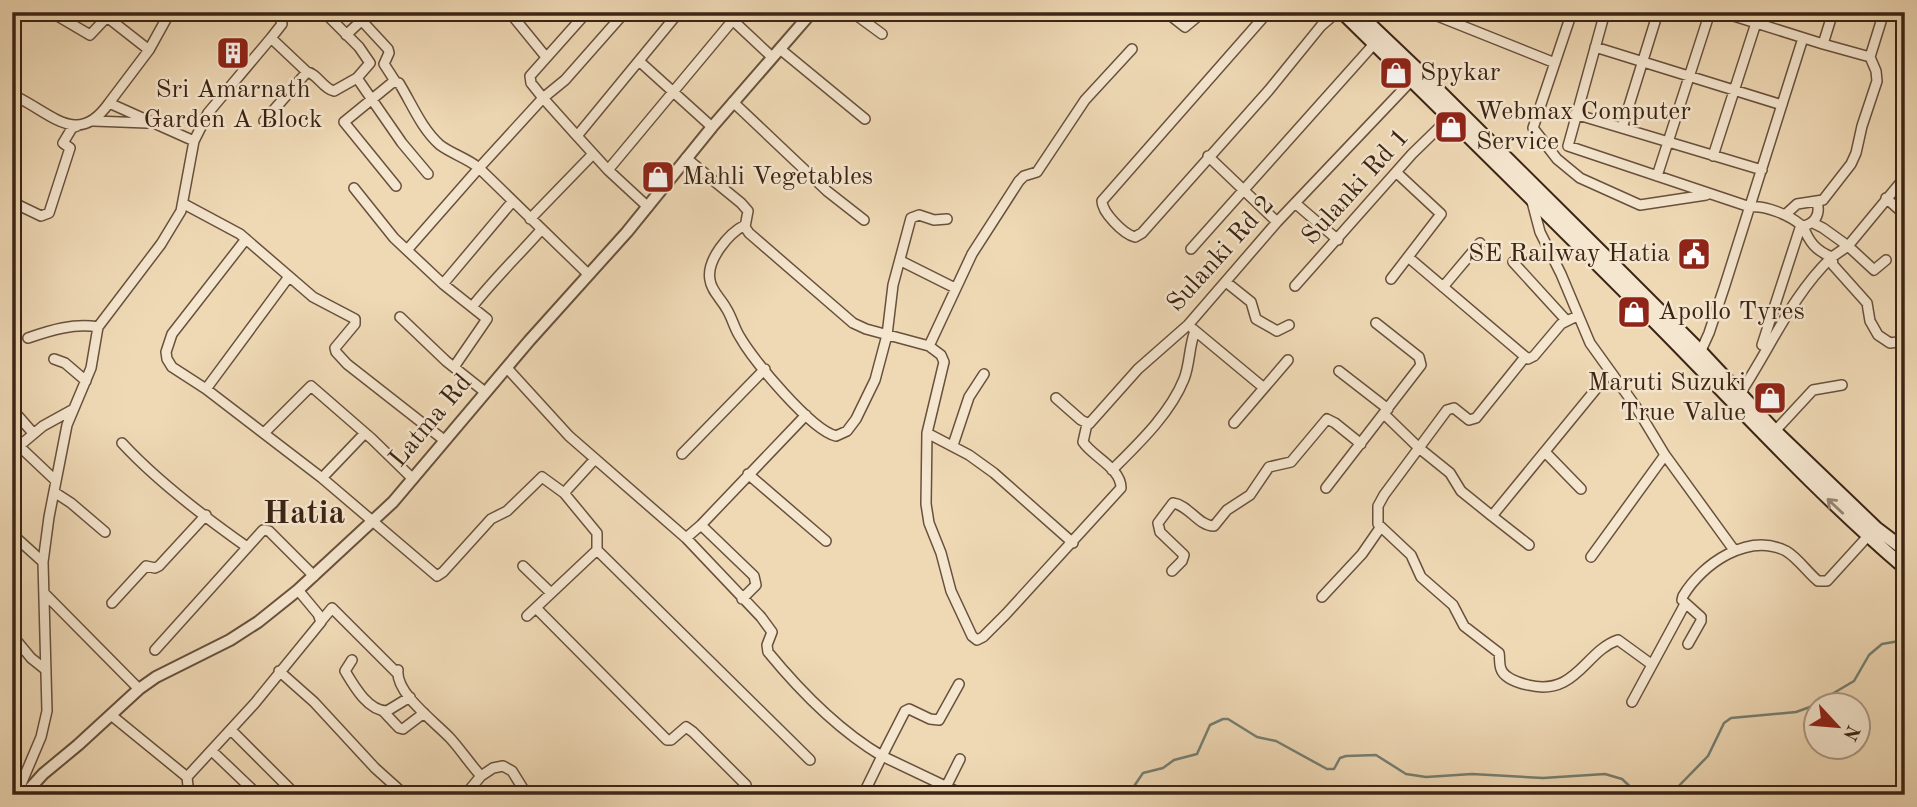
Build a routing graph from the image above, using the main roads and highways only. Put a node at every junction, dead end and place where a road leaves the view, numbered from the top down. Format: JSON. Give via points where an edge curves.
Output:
{"nodes":[{"id":1,"x":1339,"y":12,"type":"edge"},
{"id":2,"x":1357,"y":12,"type":"edge"},
{"id":3,"x":1697,"y":356,"type":"junction"},
{"id":4,"x":1905,"y":550,"type":"edge"},
{"id":5,"x":1905,"y":568,"type":"edge"}],
"edges":[{"from":1,"to":3,"type":"main road"},
{"from":2,"to":3,"type":"main road","via":[[1449,100]]},
{"from":3,"to":4,"type":"main road","via":[[1876,528]]},
{"from":5,"to":3,"type":"main road","one_way":true,"via":[[1786,458]]}]}
